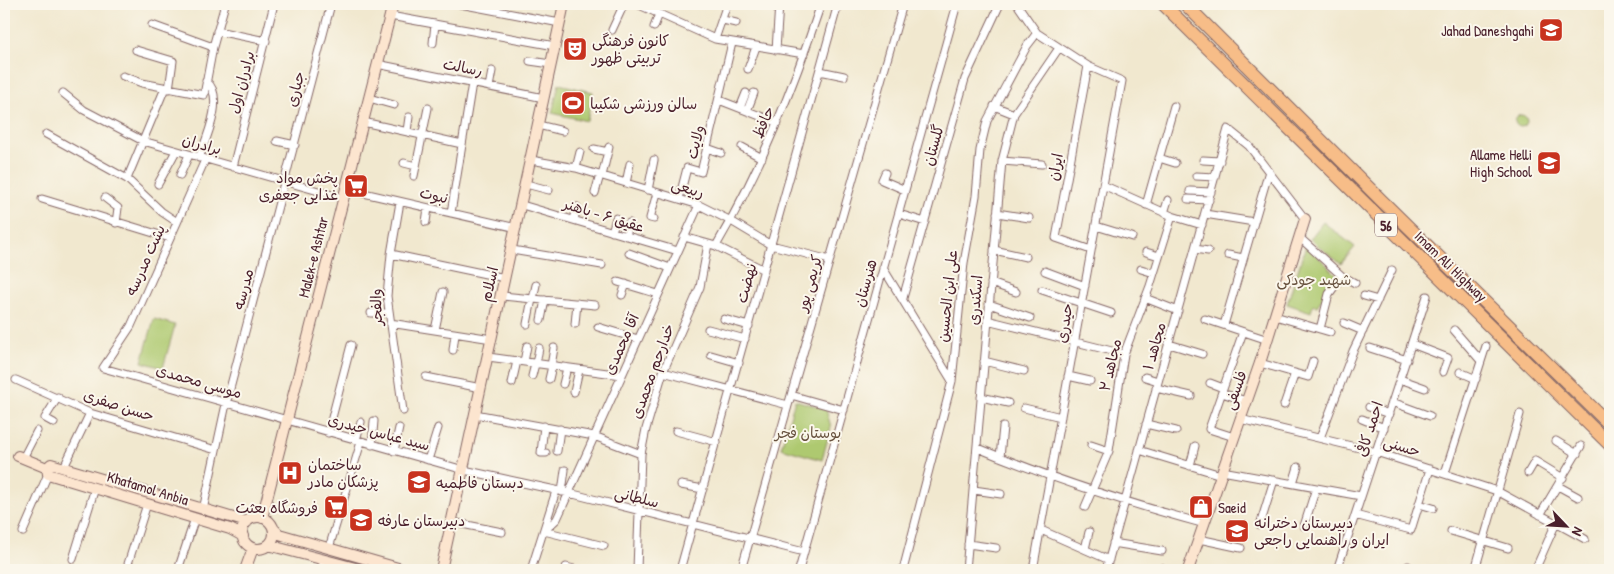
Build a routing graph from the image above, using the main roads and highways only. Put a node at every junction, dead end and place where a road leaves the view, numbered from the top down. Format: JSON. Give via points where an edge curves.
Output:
{"nodes":[{"id":1,"x":1164,"y":4,"type":"edge"},
{"id":2,"x":1185,"y":4,"type":"edge"},
{"id":3,"x":1610,"y":425,"type":"edge"},
{"id":4,"x":1610,"y":445,"type":"edge"}],
"edges":[{"from":1,"to":4,"type":"highway","name":"Imam Ali Highway","number":"56"},
{"from":2,"to":3,"type":"highway","name":"Imam Ali Highway","number":"56"}]}
